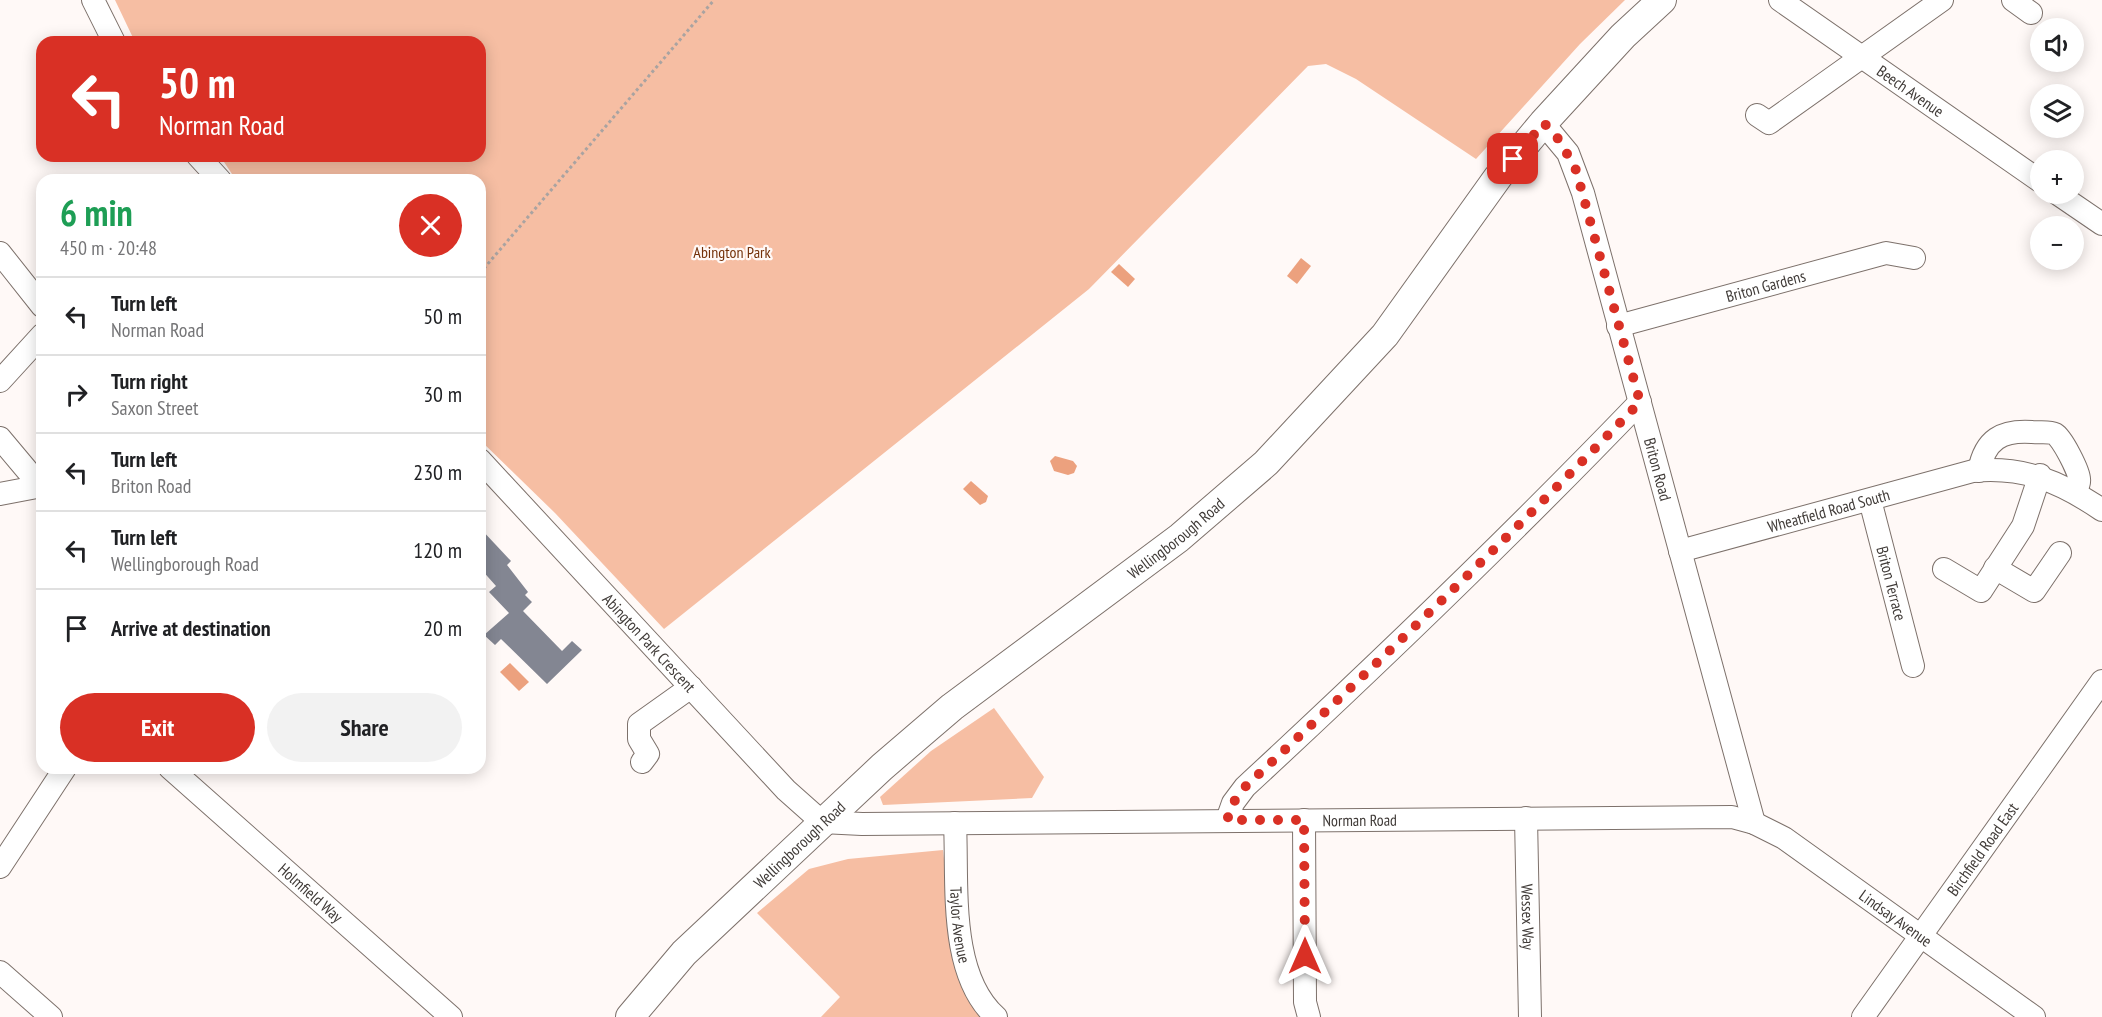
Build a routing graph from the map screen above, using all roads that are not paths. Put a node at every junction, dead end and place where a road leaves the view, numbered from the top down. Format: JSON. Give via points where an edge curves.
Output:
{"nodes":[{"id":1,"x":93,"y":0,"type":"edge"},
{"id":2,"x":1662,"y":0,"type":"edge"},
{"id":3,"x":1780,"y":0,"type":"edge"},
{"id":4,"x":1942,"y":0,"type":"edge"},
{"id":5,"x":111,"y":36,"type":"edge"},
{"id":6,"x":1862,"y":56,"type":"junction"},
{"id":7,"x":1757,"y":115,"type":"dead end"},
{"id":8,"x":1544,"y":123,"type":"junction"},
{"id":9,"x":204,"y":162,"type":"edge"},
{"id":10,"x":214,"y":174,"type":"edge"},
{"id":11,"x":2030,"y":174,"type":"edge"},
{"id":12,"x":2073,"y":204,"type":"edge"},
{"id":13,"x":2102,"y":224,"type":"edge"},
{"id":14,"x":0,"y":252,"type":"edge"},
{"id":15,"x":1914,"y":258,"type":"dead end"},
{"id":16,"x":36,"y":298,"type":"edge"},
{"id":17,"x":1618,"y":326,"type":"junction"},
{"id":18,"x":36,"y":342,"type":"edge"},
{"id":19,"x":0,"y":381,"type":"edge"},
{"id":20,"x":1640,"y":402,"type":"junction"},
{"id":21,"x":0,"y":438,"type":"edge"},
{"id":22,"x":486,"y":466,"type":"edge"},
{"id":23,"x":1979,"y":471,"type":"junction"},
{"id":24,"x":2040,"y":476,"type":"junction"},
{"id":25,"x":36,"y":483,"type":"edge"},
{"id":26,"x":36,"y":486,"type":"edge"},
{"id":27,"x":2075,"y":492,"type":"junction"},
{"id":28,"x":0,"y":494,"type":"edge"},
{"id":29,"x":1870,"y":500,"type":"junction"},
{"id":30,"x":2102,"y":510,"type":"edge"},
{"id":31,"x":1680,"y":551,"type":"junction"},
{"id":32,"x":2060,"y":553,"type":"dead end"},
{"id":33,"x":1995,"y":568,"type":"junction"},
{"id":34,"x":1944,"y":569,"type":"dead end"},
{"id":35,"x":1913,"y":666,"type":"dead end"},
{"id":36,"x":2102,"y":681,"type":"edge"},
{"id":37,"x":691,"y":687,"type":"junction"},
{"id":38,"x":642,"y":762,"type":"dead end"},
{"id":39,"x":61,"y":774,"type":"edge"},
{"id":40,"x":177,"y":774,"type":"edge"},
{"id":41,"x":1526,"y":818,"type":"junction"},
{"id":42,"x":1227,"y":820,"type":"junction"},
{"id":43,"x":1304,"y":820,"type":"junction"},
{"id":44,"x":822,"y":822,"type":"junction"},
{"id":45,"x":955,"y":823,"type":"junction"},
{"id":46,"x":1754,"y":823,"type":"junction"},
{"id":47,"x":0,"y":867,"type":"edge"},
{"id":48,"x":1920,"y":936,"type":"junction"},
{"id":49,"x":0,"y":972,"type":"edge"},
{"id":50,"x":51,"y":1017,"type":"edge"},
{"id":51,"x":452,"y":1017,"type":"edge"},
{"id":52,"x":630,"y":1017,"type":"edge"},
{"id":53,"x":996,"y":1017,"type":"edge"},
{"id":54,"x":1309,"y":1017,"type":"edge"},
{"id":55,"x":1530,"y":1017,"type":"edge"},
{"id":56,"x":1863,"y":1017,"type":"edge"},
{"id":57,"x":2034,"y":1017,"type":"edge"}],
"edges":[{"from":1,"to":5,"type":"street"},
{"from":2,"to":8,"type":"main road","name":"Wellingborough Road","via":[[1623,36]]},
{"from":3,"to":6,"type":"street","name":"Beech Avenue"},
{"from":4,"to":6,"type":"street"},
{"from":6,"to":7,"type":"street","via":[[1769,123]]},
{"from":6,"to":11,"type":"street","name":"Beech Avenue"},
{"from":8,"to":17,"type":"street","name":"Briton Road","via":[[1560,141],[1576,170]]},
{"from":8,"to":44,"type":"main road","name":"Wellingborough Road","via":[[1498,177],[1385,335],[1266,463],[1179,538],[952,707]]},
{"from":9,"to":10,"type":"street"},
{"from":12,"to":13,"type":"street"},
{"from":14,"to":16,"type":"street"},
{"from":15,"to":17,"type":"street","name":"Briton Gardens","via":[[1886,253]]},
{"from":17,"to":20,"type":"street","name":"Briton Road"},
{"from":18,"to":19,"type":"street"},
{"from":20,"to":31,"type":"street","name":"Briton Road"},
{"from":20,"to":42,"type":"street","via":[[1431,613],[1245,787]]},
{"from":21,"to":25,"type":"street"},
{"from":22,"to":37,"type":"street","name":"Abington Park Crescent"},
{"from":23,"to":24,"type":"street","name":"Wheatfield Road South","via":[[2008,470]]},
{"from":23,"to":27,"type":"street","via":[[1994,439],[2002,434],[2054,434],[2077,471],[2079,484]]},
{"from":23,"to":29,"type":"street","name":"Wheatfield Road South"},
{"from":24,"to":27,"type":"street","name":"Wheatfield Road South"},
{"from":24,"to":33,"type":"street","via":[[2029,514]]},
{"from":26,"to":28,"type":"street"},
{"from":27,"to":30,"type":"street","name":"Wheatfield Road South"},
{"from":29,"to":31,"type":"street","name":"Wheatfield Road South"},
{"from":29,"to":35,"type":"street","name":"Briton Terrace"},
{"from":31,"to":46,"type":"street","name":"Briton Road"},
{"from":32,"to":33,"type":"street","via":[[2034,591]]},
{"from":33,"to":34,"type":"street","via":[[1981,591]]},
{"from":36,"to":48,"type":"street","name":"Birchfield Road East"},
{"from":37,"to":38,"type":"street","via":[[639,724],[639,739],[648,754]]},
{"from":37,"to":44,"type":"street","name":"Abington Park Crescent","via":[[786,790]]},
{"from":39,"to":47,"type":"street"},
{"from":40,"to":51,"type":"street","name":"Holmfield Way"},
{"from":41,"to":43,"type":"street","name":"Norman Road"},
{"from":41,"to":46,"type":"street","name":"Norman Road","via":[[1706,816]]},
{"from":41,"to":55,"type":"street","name":"Wessex Way"},
{"from":42,"to":43,"type":"street","name":"Norman Road"},
{"from":42,"to":45,"type":"street","name":"Norman Road"},
{"from":43,"to":54,"type":"street","via":[[1305,1002]]},
{"from":44,"to":45,"type":"street","name":"Norman Road"},
{"from":44,"to":52,"type":"main road","name":"Wellingborough Road","via":[[684,953]]},
{"from":45,"to":53,"type":"street","name":"Taylor Avenue","via":[[961,956],[980,999]]},
{"from":46,"to":48,"type":"street","name":"Lindsay Avenue","via":[[1784,838]]},
{"from":48,"to":56,"type":"street","name":"Birchfield Road East"},
{"from":48,"to":57,"type":"street","name":"Lindsay Avenue"},
{"from":49,"to":50,"type":"street"}]}
